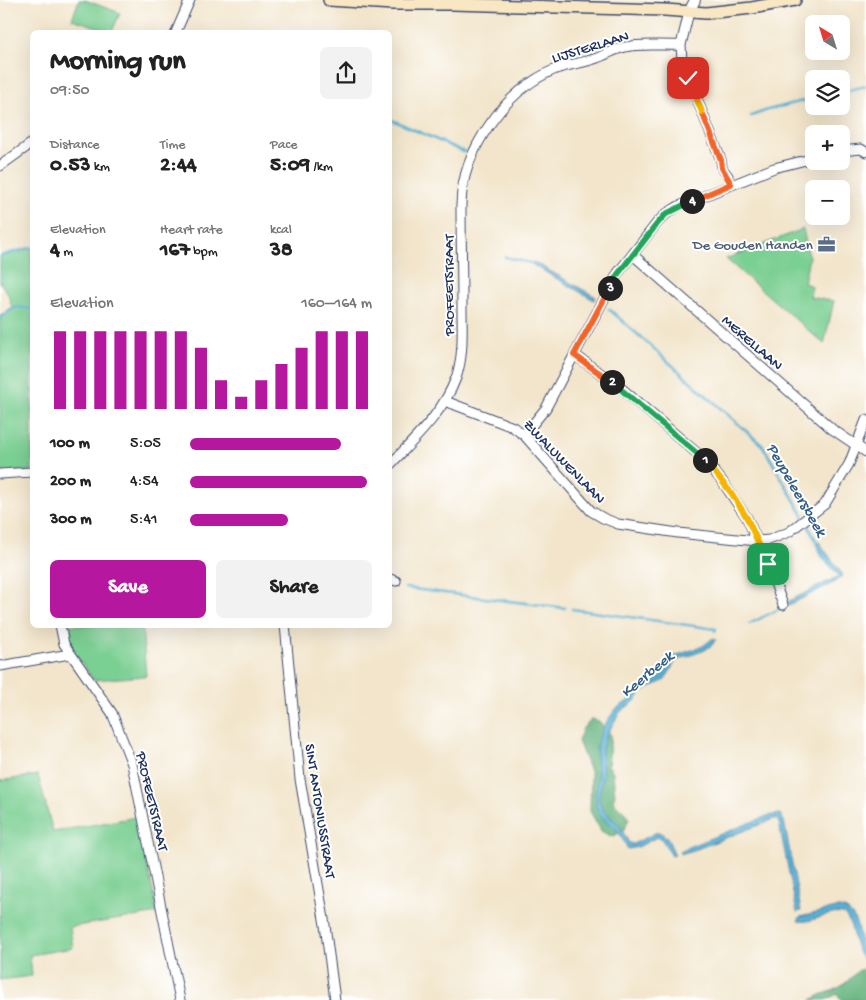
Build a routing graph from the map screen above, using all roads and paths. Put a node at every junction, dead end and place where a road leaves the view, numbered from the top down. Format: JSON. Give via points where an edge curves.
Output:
{"nodes":[{"id":1,"x":190,"y":0,"type":"edge"},
{"id":2,"x":329,"y":0,"type":"edge"},
{"id":3,"x":695,"y":0,"type":"edge"},
{"id":4,"x":795,"y":0,"type":"edge"},
{"id":5,"x":689,"y":12,"type":"junction"},
{"id":6,"x":177,"y":30,"type":"edge"},
{"id":7,"x":681,"y":45,"type":"junction"},
{"id":8,"x":513,"y":96,"type":"joint"},
{"id":9,"x":30,"y":144,"type":"edge"},
{"id":10,"x":850,"y":150,"type":"edge"},
{"id":11,"x":866,"y":152,"type":"edge"},
{"id":12,"x":805,"y":160,"type":"edge"},
{"id":13,"x":0,"y":166,"type":"edge"},
{"id":14,"x":730,"y":180,"type":"junction"},
{"id":15,"x":633,"y":255,"type":"junction"},
{"id":16,"x":574,"y":355,"type":"junction"},
{"id":17,"x":445,"y":401,"type":"junction"},
{"id":18,"x":866,"y":420,"type":"edge"},
{"id":19,"x":524,"y":435,"type":"junction"},
{"id":20,"x":857,"y":447,"type":"junction"},
{"id":21,"x":866,"y":452,"type":"edge"},
{"id":22,"x":392,"y":463,"type":"edge"},
{"id":23,"x":30,"y":472,"type":"edge"},
{"id":24,"x":0,"y":474,"type":"edge"},
{"id":25,"x":757,"y":541,"type":"junction"},
{"id":26,"x":783,"y":605,"type":"dead end"},
{"id":27,"x":61,"y":628,"type":"edge"},
{"id":28,"x":285,"y":628,"type":"edge"},
{"id":29,"x":70,"y":654,"type":"junction"},
{"id":30,"x":0,"y":666,"type":"edge"},
{"id":31,"x":180,"y":1000,"type":"edge"},
{"id":32,"x":335,"y":1000,"type":"edge"}],
"edges":[{"from":1,"to":6,"type":"street"},
{"from":2,"to":5,"type":"main road"},
{"from":3,"to":5,"type":"street"},
{"from":4,"to":5,"type":"main road","via":[[715,12]]},
{"from":5,"to":7,"type":"street"},
{"from":7,"to":8,"type":"street","name":"LIJSTERLAAN","via":[[624,47],[598,58],[555,69]]},
{"from":7,"to":14,"type":"street","via":[[684,68]]},
{"from":8,"to":17,"type":"street","name":"PROFEETSTRAAT","via":[[470,157],[461,203],[462,352],[456,378]]},
{"from":9,"to":13,"type":"street"},
{"from":10,"to":11,"type":"street"},
{"from":12,"to":14,"type":"street"},
{"from":14,"to":15,"type":"street","via":[[666,214]]},
{"from":15,"to":16,"type":"street","via":[[618,274]]},
{"from":15,"to":20,"type":"street","name":"MERELLAAN","via":[[832,429]]},
{"from":16,"to":19,"type":"street","via":[[546,408]]},
{"from":16,"to":25,"type":"street","via":[[621,388],[704,460],[732,494]]},
{"from":17,"to":19,"type":"street","name":"ZWALUWENLAAN","via":[[513,426]]},
{"from":17,"to":22,"type":"street","name":"PROFEETSTRAAT","via":[[433,419]]},
{"from":18,"to":20,"type":"street","name":"ZWALUWENLAAN"},
{"from":19,"to":25,"type":"street","name":"ZWALUWENLAAN","via":[[591,511],[603,518],[618,524],[678,533]]},
{"from":20,"to":21,"type":"street","name":"MERELLAAN"},
{"from":20,"to":25,"type":"street","name":"ZWALUWENLAAN","via":[[825,504],[789,532]]},
{"from":23,"to":24,"type":"street"},
{"from":25,"to":26,"type":"street"},
{"from":27,"to":29,"type":"street","name":"PROFEETSTRAAT"},
{"from":28,"to":32,"type":"street","name":"SINT ANTONIUSSTRAAT","via":[[300,779]]},
{"from":29,"to":30,"type":"street"},
{"from":29,"to":31,"type":"street","name":"PROFEETSTRAAT","via":[[112,714],[132,764]]}]}
